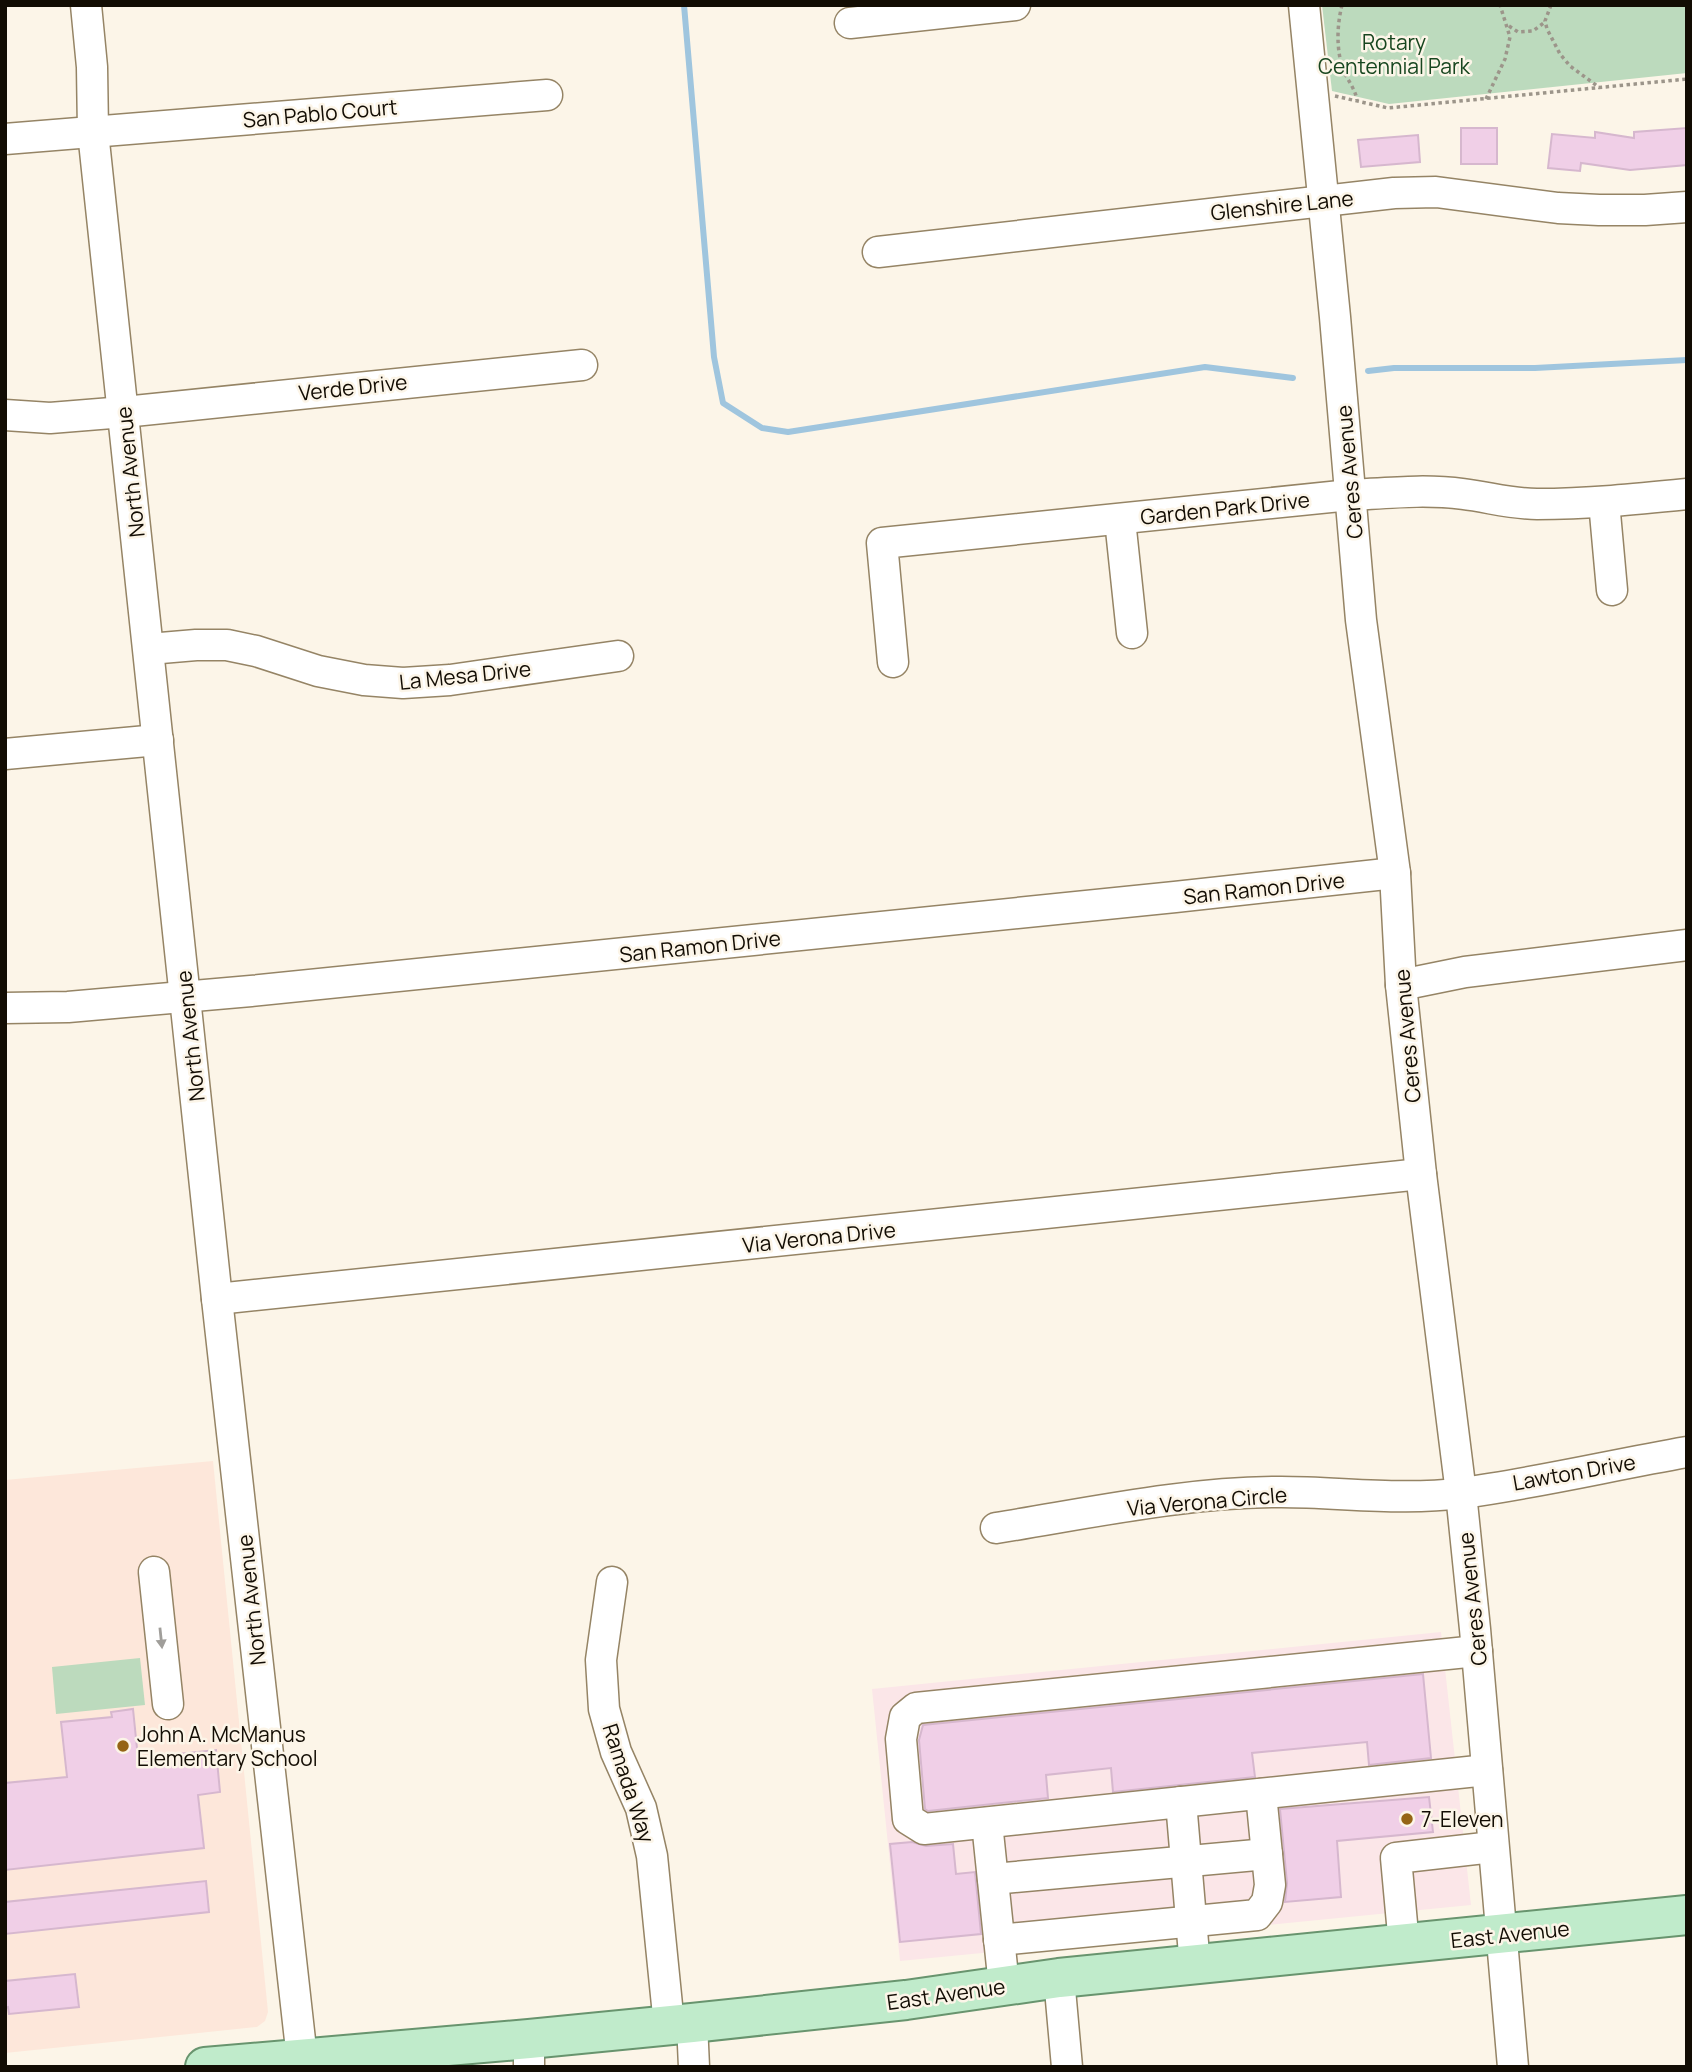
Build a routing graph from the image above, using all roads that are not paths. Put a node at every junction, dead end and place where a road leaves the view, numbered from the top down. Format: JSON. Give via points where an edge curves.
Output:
{"nodes":[{"id":1,"x":86,"y":5,"type":"edge"},
{"id":2,"x":1015,"y":5,"type":"edge"},
{"id":3,"x":1304,"y":5,"type":"edge"},
{"id":4,"x":850,"y":23,"type":"dead end"},
{"id":5,"x":547,"y":95,"type":"dead end"},
{"id":6,"x":93,"y":132,"type":"junction"},
{"id":7,"x":5,"y":139,"type":"edge"},
{"id":8,"x":1322,"y":199,"type":"junction"},
{"id":9,"x":1687,"y":207,"type":"edge"},
{"id":10,"x":878,"y":252,"type":"dead end"},
{"id":11,"x":582,"y":365,"type":"dead end"},
{"id":12,"x":124,"y":412,"type":"junction"},
{"id":13,"x":5,"y":415,"type":"edge"},
{"id":14,"x":1687,"y":494,"type":"edge"},
{"id":15,"x":1350,"y":495,"type":"junction"},
{"id":16,"x":1604,"y":502,"type":"junction"},
{"id":17,"x":1120,"y":520,"type":"junction"},
{"id":18,"x":1612,"y":590,"type":"dead end"},
{"id":19,"x":1132,"y":633,"type":"dead end"},
{"id":20,"x":149,"y":649,"type":"junction"},
{"id":21,"x":618,"y":656,"type":"dead end"},
{"id":22,"x":893,"y":662,"type":"dead end"},
{"id":23,"x":158,"y":740,"type":"junction"},
{"id":24,"x":5,"y":754,"type":"edge"},
{"id":25,"x":1395,"y":873,"type":"junction"},
{"id":26,"x":1687,"y":945,"type":"edge"},
{"id":27,"x":1401,"y":985,"type":"junction"},
{"id":28,"x":186,"y":997,"type":"junction"},
{"id":29,"x":5,"y":1007,"type":"edge"},
{"id":30,"x":1421,"y":1174,"type":"junction"},
{"id":31,"x":218,"y":1299,"type":"junction"},
{"id":32,"x":1687,"y":1452,"type":"edge"},
{"id":33,"x":1461,"y":1493,"type":"junction"},
{"id":34,"x":996,"y":1528,"type":"dead end"},
{"id":35,"x":154,"y":1572,"type":"dead end"},
{"id":36,"x":612,"y":1582,"type":"dead end"},
{"id":37,"x":1477,"y":1651,"type":"junction"},
{"id":38,"x":168,"y":1704,"type":"dead end"},
{"id":39,"x":1487,"y":1770,"type":"junction"},
{"id":40,"x":1261,"y":1794,"type":"junction"},
{"id":41,"x":1181,"y":1802,"type":"junction"},
{"id":42,"x":987,"y":1823,"type":"junction"},
{"id":43,"x":1493,"y":1847,"type":"junction"},
{"id":44,"x":1267,"y":1854,"type":"junction"},
{"id":45,"x":1186,"y":1861,"type":"junction"},
{"id":46,"x":993,"y":1879,"type":"junction"},
{"id":47,"x":1687,"y":1915,"type":"edge"},
{"id":48,"x":1191,"y":1922,"type":"junction"},
{"id":49,"x":1500,"y":1936,"type":"junction"},
{"id":50,"x":999,"y":1940,"type":"junction"},
{"id":51,"x":1404,"y":1945,"type":"junction"},
{"id":52,"x":1195,"y":1966,"type":"junction"},
{"id":53,"x":1059,"y":1978,"type":"junction"},
{"id":54,"x":1004,"y":1986,"type":"junction"},
{"id":55,"x":681,"y":2024,"type":"junction"},
{"id":56,"x":529,"y":2053,"type":"edge"},
{"id":57,"x":303,"y":2062,"type":"edge"},
{"id":58,"x":205,"y":2067,"type":"edge"},
{"id":59,"x":694,"y":2067,"type":"edge"},
{"id":60,"x":1067,"y":2067,"type":"edge"},
{"id":61,"x":1513,"y":2067,"type":"edge"}],
"edges":[{"from":1,"to":6,"type":"street","name":"North Avenue"},
{"from":2,"to":4,"type":"street"},
{"from":3,"to":8,"type":"street","name":"Ceres Avenue"},
{"from":5,"to":6,"type":"street","name":"San Pablo Court"},
{"from":6,"to":7,"type":"street","name":"San Pablo Court"},
{"from":6,"to":12,"type":"street","name":"North Avenue"},
{"from":8,"to":9,"type":"street","name":"Glenshire Lane","via":[[1436,192],[1558,208]]},
{"from":8,"to":10,"type":"street","name":"Glenshire Lane"},
{"from":8,"to":15,"type":"street","name":"Ceres Avenue"},
{"from":11,"to":12,"type":"street","name":"Verde Drive"},
{"from":12,"to":13,"type":"street","name":"Verde Drive","via":[[50,418]]},
{"from":12,"to":20,"type":"street","name":"North Avenue"},
{"from":14,"to":16,"type":"street","name":"Garden Park Drive"},
{"from":15,"to":16,"type":"street","name":"Garden Park Drive","via":[[1415,491],[1535,504]]},
{"from":15,"to":17,"type":"street","name":"Garden Park Drive"},
{"from":15,"to":25,"type":"street","name":"Ceres Avenue","via":[[1361,620]]},
{"from":16,"to":18,"type":"street"},
{"from":17,"to":19,"type":"street"},
{"from":17,"to":22,"type":"street","name":"Garden Park Drive","via":[[881,543]]},
{"from":20,"to":21,"type":"street","name":"La Mesa Drive","via":[[227,645],[318,671],[403,683]]},
{"from":20,"to":23,"type":"street","name":"North Avenue"},
{"from":23,"to":24,"type":"street"},
{"from":23,"to":28,"type":"street","name":"North Avenue"},
{"from":25,"to":27,"type":"street","name":"Ceres Avenue"},
{"from":25,"to":28,"type":"street","name":"San Ramon Drive"},
{"from":26,"to":27,"type":"street","via":[[1465,972]]},
{"from":27,"to":30,"type":"street","name":"Ceres Avenue"},
{"from":28,"to":29,"type":"street","name":"San Ramon Drive"},
{"from":28,"to":31,"type":"street","name":"North Avenue"},
{"from":30,"to":31,"type":"street","name":"Via Verona Drive"},
{"from":30,"to":33,"type":"street","name":"Ceres Avenue"},
{"from":31,"to":57,"type":"street","name":"North Avenue"},
{"from":32,"to":33,"type":"street","name":"Lawton Drive"},
{"from":33,"to":34,"type":"street","name":"Via Verona Circle","via":[[1403,1497],[1281,1492],[1222,1495]]},
{"from":33,"to":37,"type":"street","name":"Ceres Avenue"},
{"from":35,"to":38,"type":"street","one_way":true},
{"from":36,"to":55,"type":"street","name":"Ramada Way","via":[[601,1660],[604,1709],[616,1752],[642,1808]]},
{"from":37,"to":39,"type":"street","name":"Ceres Avenue"},
{"from":37,"to":42,"type":"street","via":[[916,1708],[905,1717],[901,1738],[908,1819],[923,1829]]},
{"from":39,"to":40,"type":"street"},
{"from":39,"to":43,"type":"street","name":"Ceres Avenue"},
{"from":40,"to":41,"type":"street"},
{"from":40,"to":44,"type":"street"},
{"from":41,"to":42,"type":"street"},
{"from":41,"to":45,"type":"street"},
{"from":42,"to":46,"type":"street"},
{"from":43,"to":49,"type":"street","name":"Ceres Avenue"},
{"from":43,"to":51,"type":"street","via":[[1396,1858]]},
{"from":44,"to":45,"type":"street"},
{"from":44,"to":48,"type":"street","via":[[1269,1894],[1257,1915]]},
{"from":45,"to":46,"type":"street"},
{"from":45,"to":48,"type":"street"},
{"from":46,"to":50,"type":"street"},
{"from":47,"to":49,"type":"main road","name":"East Avenue"},
{"from":48,"to":50,"type":"street"},
{"from":48,"to":52,"type":"street"},
{"from":49,"to":51,"type":"main road","name":"East Avenue"},
{"from":49,"to":61,"type":"street","name":"Ceres Avenue"},
{"from":50,"to":54,"type":"street"},
{"from":51,"to":52,"type":"main road","name":"East Avenue"},
{"from":52,"to":53,"type":"main road","name":"East Avenue"},
{"from":53,"to":54,"type":"main road","name":"East Avenue"},
{"from":53,"to":60,"type":"street"},
{"from":54,"to":55,"type":"main road","name":"East Avenue"},
{"from":55,"to":56,"type":"main road","name":"East Avenue"},
{"from":55,"to":59,"type":"street","name":"Ramada Way"},
{"from":56,"to":57,"type":"main road","name":"East Avenue"},
{"from":57,"to":58,"type":"main road","name":"East Avenue"}]}
